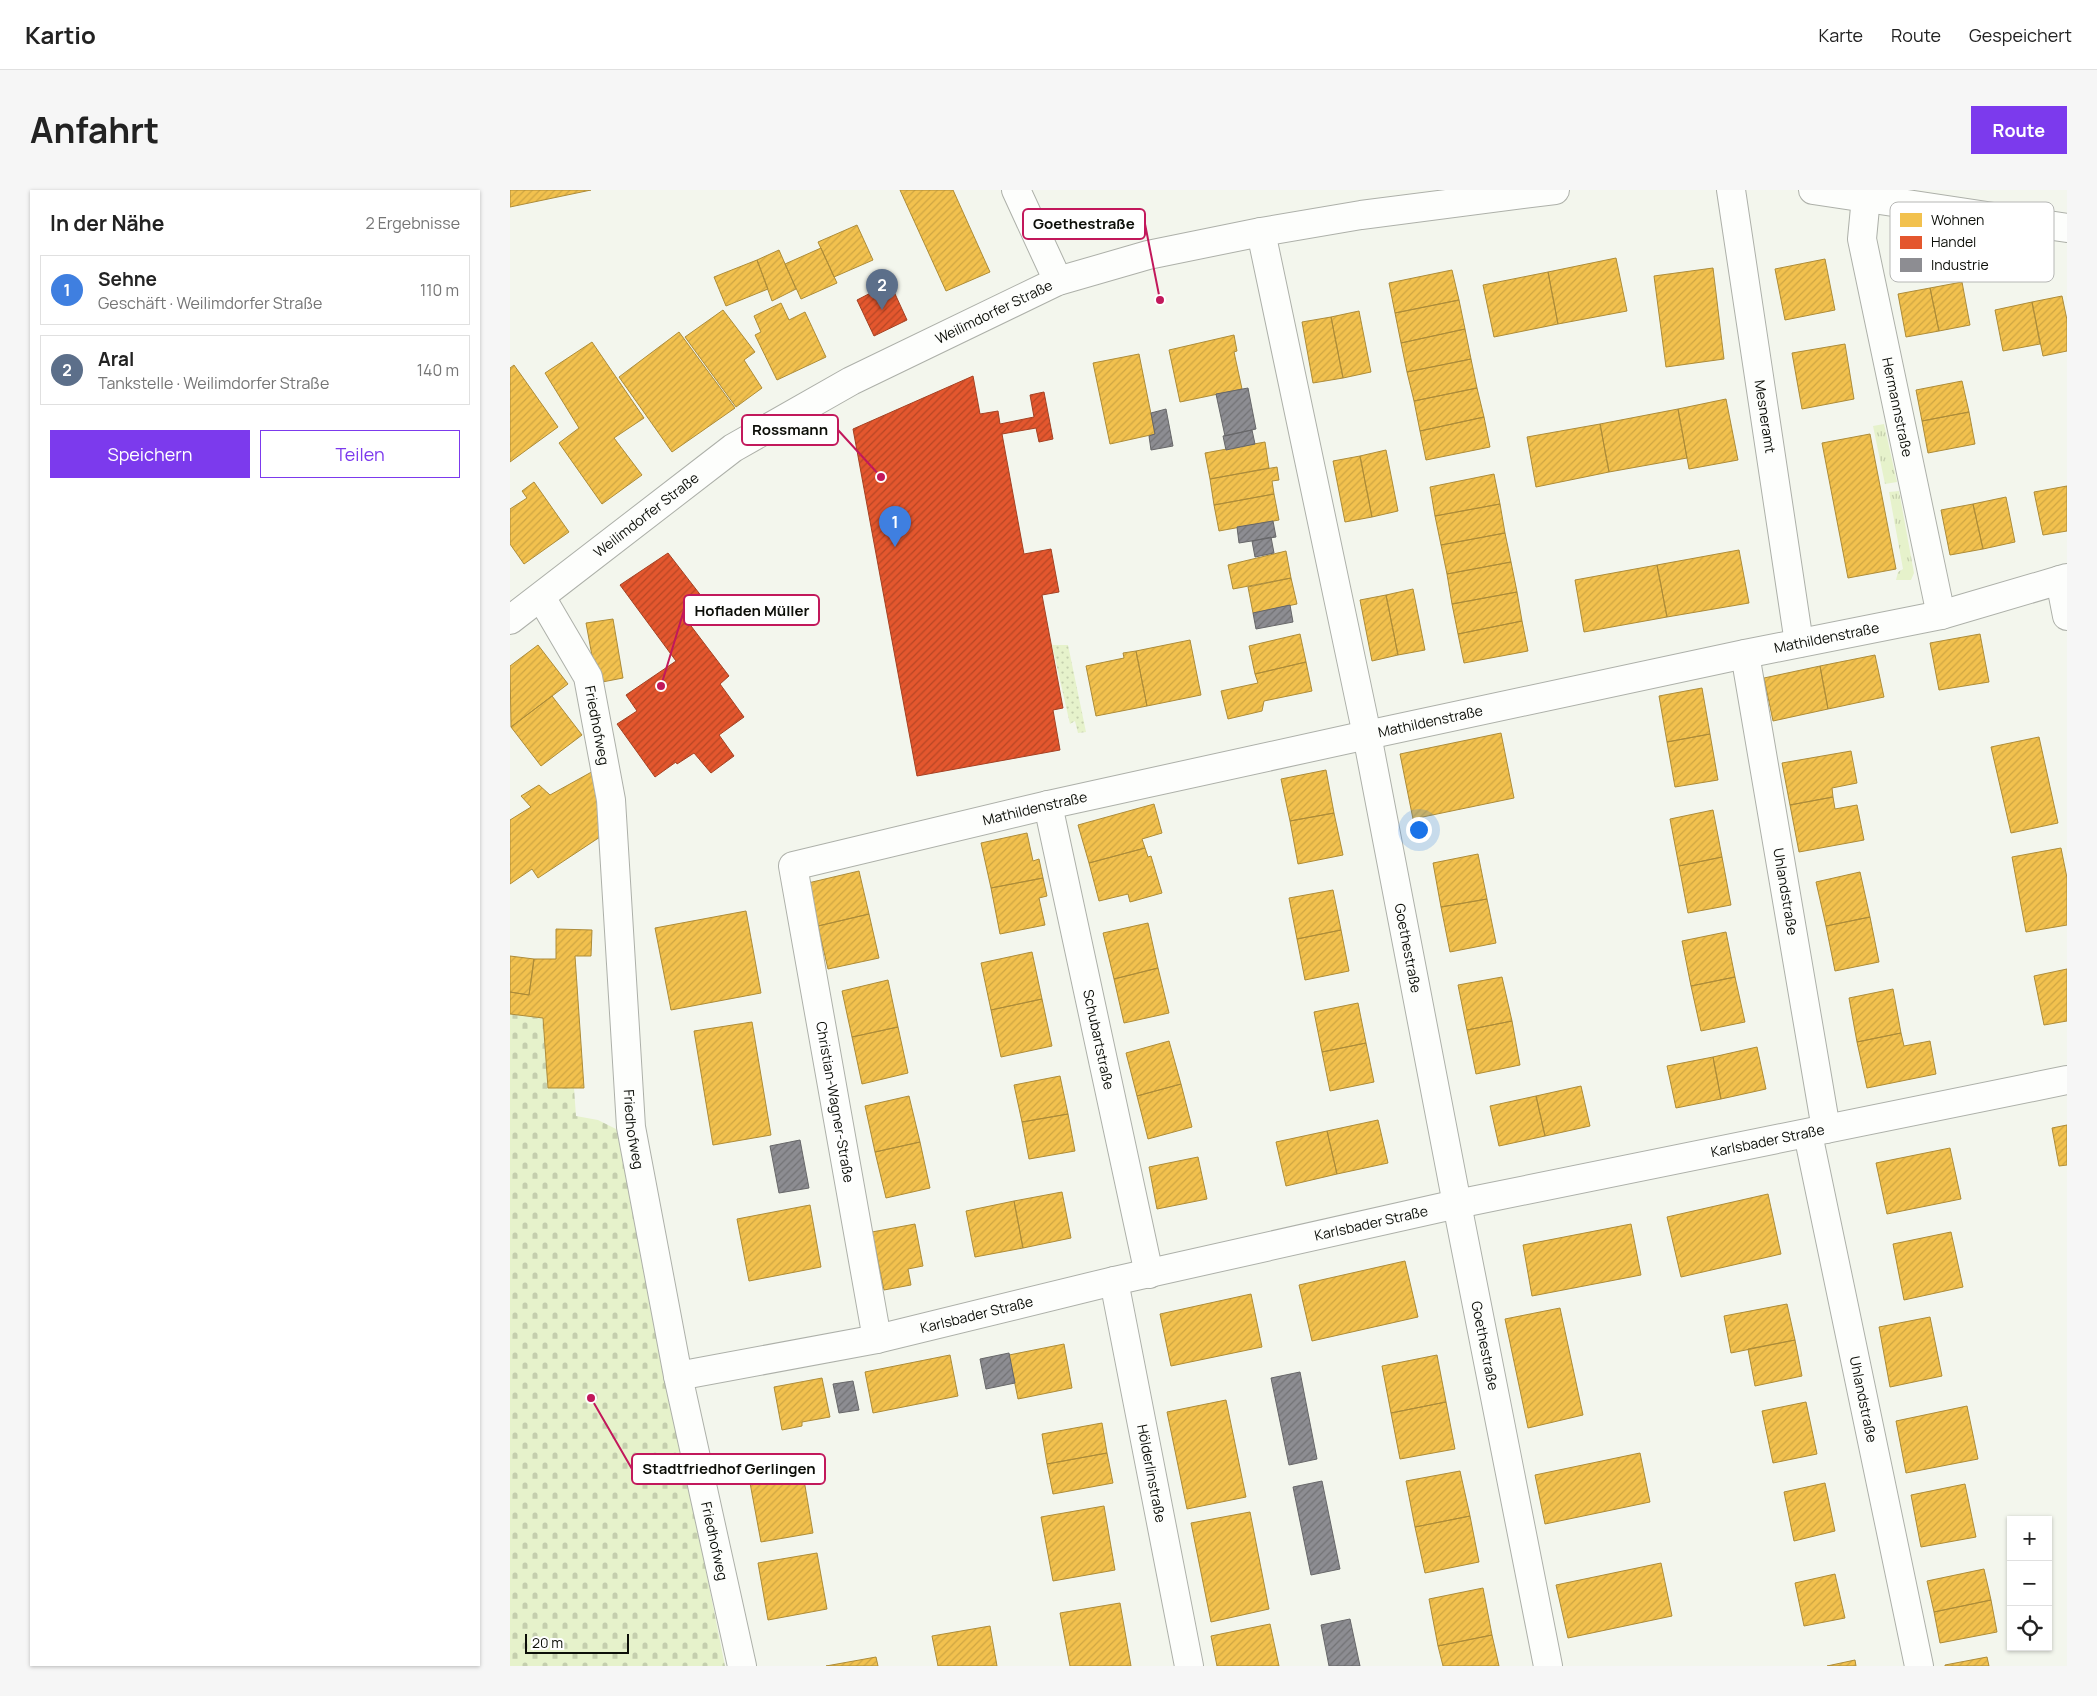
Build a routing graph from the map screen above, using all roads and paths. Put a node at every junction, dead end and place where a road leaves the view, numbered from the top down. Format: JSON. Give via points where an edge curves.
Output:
{"nodes":[{"id":1,"x":1016,"y":190,"type":"edge"},
{"id":2,"x":1555,"y":190,"type":"edge"},
{"id":3,"x":1731,"y":190,"type":"edge"},
{"id":4,"x":1813,"y":190,"type":"edge"},
{"id":5,"x":1866,"y":197,"type":"junction"},
{"id":6,"x":1898,"y":202,"type":"edge"},
{"id":7,"x":2054,"y":226,"type":"edge"},
{"id":8,"x":2067,"y":228,"type":"edge"},
{"id":9,"x":1261,"y":232,"type":"junction"},
{"id":10,"x":1058,"y":281,"type":"junction"},
{"id":11,"x":2064,"y":579,"type":"edge"},
{"id":12,"x":541,"y":597,"type":"junction"},
{"id":13,"x":1940,"y":615,"type":"junction"},
{"id":14,"x":2067,"y":616,"type":"edge"},
{"id":15,"x":510,"y":620,"type":"edge"},
{"id":16,"x":1799,"y":643,"type":"junction"},
{"id":17,"x":1745,"y":654,"type":"junction"},
{"id":18,"x":1368,"y":735,"type":"junction"},
{"id":19,"x":1048,"y":805,"type":"junction"},
{"id":20,"x":793,"y":866,"type":"joint"},
{"id":21,"x":2067,"y":1080,"type":"edge"},
{"id":22,"x":1817,"y":1132,"type":"junction"},
{"id":23,"x":1457,"y":1204,"type":"junction"},
{"id":24,"x":1150,"y":1274,"type":"junction"},
{"id":25,"x":1114,"y":1281,"type":"junction"},
{"id":26,"x":877,"y":1338,"type":"junction"},
{"id":27,"x":678,"y":1376,"type":"junction"},
{"id":28,"x":742,"y":1666,"type":"edge"},
{"id":29,"x":1189,"y":1666,"type":"edge"},
{"id":30,"x":1548,"y":1666,"type":"edge"},
{"id":31,"x":1919,"y":1666,"type":"edge"}],
"edges":[{"from":1,"to":10,"type":"street"},
{"from":2,"to":9,"type":"street","name":"Weilimdorfer Straße","via":[[1361,214]]},
{"from":3,"to":16,"type":"street","name":"Mesneramt"},
{"from":4,"to":5,"type":"street"},
{"from":5,"to":6,"type":"street"},
{"from":5,"to":13,"type":"street","name":"Hermannstraße","via":[[1862,239]]},
{"from":7,"to":8,"type":"street"},
{"from":9,"to":10,"type":"street","name":"Weilimdorfer Straße","via":[[1148,255]]},
{"from":9,"to":18,"type":"street","name":"Goethestraße"},
{"from":10,"to":12,"type":"street","name":"Weilimdorfer Straße","via":[[851,381],[733,448]]},
{"from":11,"to":13,"type":"street","name":"Mathildenstraße"},
{"from":11,"to":14,"type":"street"},
{"from":12,"to":15,"type":"street","name":"Weilimdorfer Straße"},
{"from":12,"to":27,"type":"street","name":"Friedhofweg","via":[[588,677],[602,746],[611,800],[631,1127]]},
{"from":13,"to":16,"type":"street","name":"Mathildenstraße"},
{"from":16,"to":17,"type":"street","name":"Mathildenstraße"},
{"from":17,"to":18,"type":"street","name":"Mathildenstraße"},
{"from":17,"to":22,"type":"street","name":"Uhlandstraße"},
{"from":18,"to":19,"type":"street","name":"Mathildenstraße"},
{"from":18,"to":23,"type":"street","name":"Goethestraße"},
{"from":19,"to":20,"type":"street","name":"Mathildenstraße"},
{"from":19,"to":24,"type":"street","name":"Schubartstraße"},
{"from":20,"to":26,"type":"street","name":"Christian-Wagner-Straße"},
{"from":21,"to":22,"type":"street","name":"Karlsbader Straße"},
{"from":22,"to":23,"type":"street","name":"Karlsbader Straße"},
{"from":22,"to":31,"type":"street","name":"Uhlandstraße"},
{"from":23,"to":24,"type":"street","name":"Karlsbader Straße"},
{"from":23,"to":30,"type":"street","name":"Goethestraße"},
{"from":24,"to":25,"type":"street","name":"Karlsbader Straße"},
{"from":25,"to":26,"type":"street","name":"Karlsbader Straße"},
{"from":25,"to":29,"type":"street","name":"Hölderlinstraße"},
{"from":26,"to":27,"type":"street","name":"Karlsbader Straße"},
{"from":27,"to":28,"type":"street","name":"Friedhofweg"}]}
